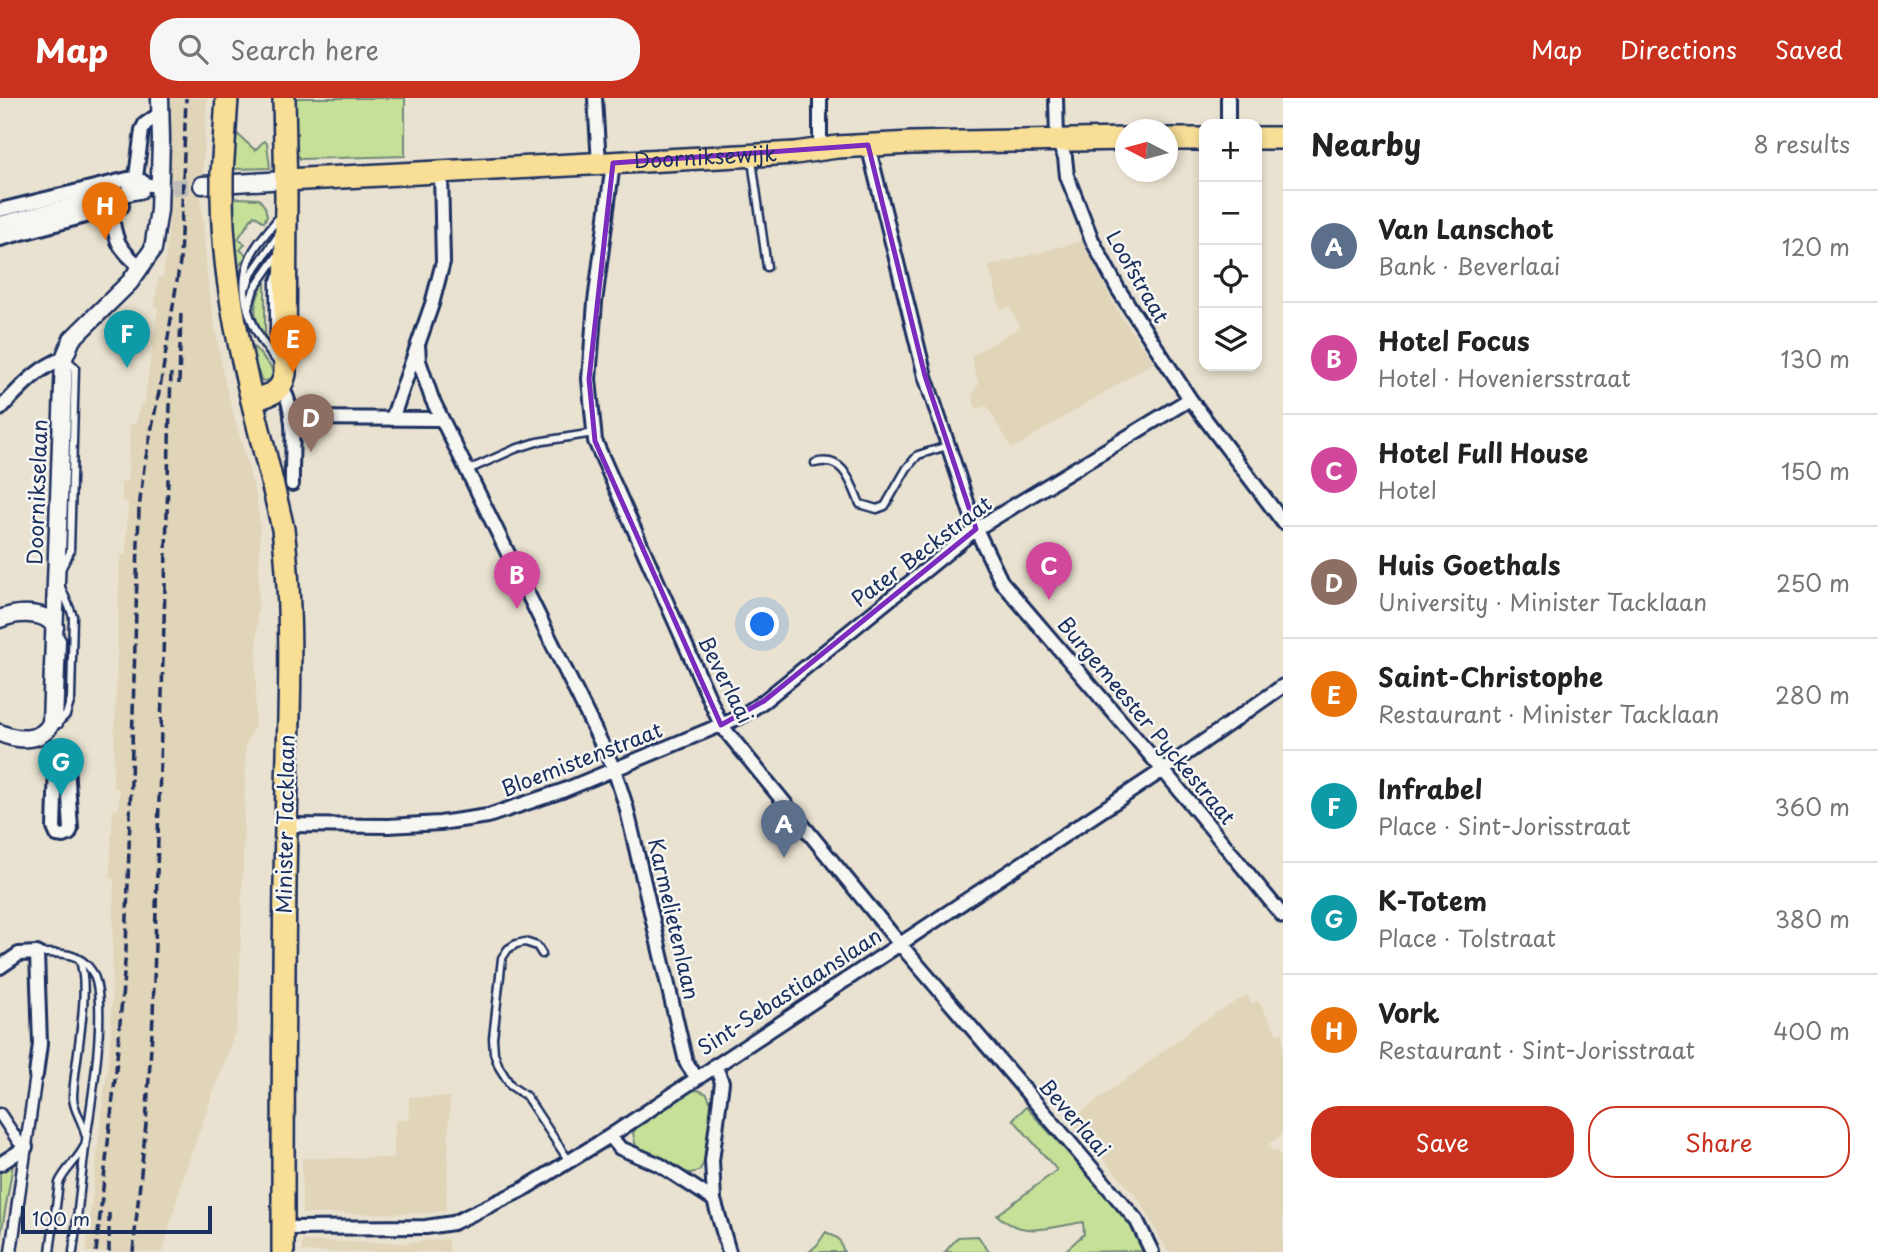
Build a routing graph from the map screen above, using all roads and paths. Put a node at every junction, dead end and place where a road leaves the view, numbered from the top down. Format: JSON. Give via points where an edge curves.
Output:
{"nodes":[{"id":1,"x":227,"y":98,"type":"edge"},
{"id":2,"x":284,"y":98,"type":"edge"},
{"id":3,"x":595,"y":98,"type":"edge"},
{"id":4,"x":820,"y":98,"type":"edge"},
{"id":5,"x":1056,"y":98,"type":"edge"},
{"id":6,"x":1228,"y":98,"type":"edge"},
{"id":7,"x":160,"y":105,"type":"edge"},
{"id":8,"x":1228,"y":119,"type":"edge"},
{"id":9,"x":1262,"y":138,"type":"edge"},
{"id":10,"x":1283,"y":138,"type":"edge"},
{"id":11,"x":1115,"y":139,"type":"edge"},
{"id":12,"x":1178,"y":139,"type":"edge"},
{"id":13,"x":1199,"y":139,"type":"edge"},
{"id":14,"x":1058,"y":141,"type":"junction"},
{"id":15,"x":868,"y":145,"type":"junction"},
{"id":16,"x":820,"y":149,"type":"junction"},
{"id":17,"x":751,"y":155,"type":"junction"},
{"id":18,"x":606,"y":163,"type":"junction"},
{"id":19,"x":441,"y":173,"type":"junction"},
{"id":20,"x":286,"y":180,"type":"junction"},
{"id":21,"x":202,"y":185,"type":"tunnel mouth"},
{"id":22,"x":128,"y":193,"type":"junction"},
{"id":23,"x":0,"y":210,"type":"edge"},
{"id":24,"x":0,"y":225,"type":"edge"},
{"id":25,"x":285,"y":235,"type":"junction"},
{"id":26,"x":0,"y":239,"type":"edge"},
{"id":27,"x":767,"y":267,"type":"dead end"},
{"id":28,"x":142,"y":268,"type":"junction"},
{"id":29,"x":246,"y":291,"type":"junction"},
{"id":30,"x":248,"y":310,"type":"junction"},
{"id":31,"x":418,"y":344,"type":"junction"},
{"id":32,"x":64,"y":358,"type":"junction"},
{"id":33,"x":283,"y":379,"type":"junction"},
{"id":34,"x":1190,"y":399,"type":"junction"},
{"id":35,"x":3,"y":400,"type":"edge"},
{"id":36,"x":252,"y":400,"type":"junction"},
{"id":37,"x":291,"y":418,"type":"junction"},
{"id":38,"x":392,"y":419,"type":"junction"},
{"id":39,"x":441,"y":419,"type":"junction"},
{"id":40,"x":594,"y":433,"type":"junction"},
{"id":41,"x":947,"y":446,"type":"junction"},
{"id":42,"x":815,"y":463,"type":"dead end"},
{"id":43,"x":466,"y":471,"type":"junction"},
{"id":44,"x":292,"y":484,"type":"dead end"},
{"id":45,"x":1283,"y":522,"type":"edge"},
{"id":46,"x":976,"y":529,"type":"junction"},
{"id":47,"x":57,"y":576,"type":"junction"},
{"id":48,"x":0,"y":619,"type":"edge"},
{"id":49,"x":55,"y":627,"type":"junction"},
{"id":50,"x":1283,"y":686,"type":"edge"},
{"id":51,"x":59,"y":724,"type":"junction"},
{"id":52,"x":721,"y":725,"type":"junction"},
{"id":53,"x":0,"y":733,"type":"edge"},
{"id":54,"x":44,"y":733,"type":"junction"},
{"id":55,"x":54,"y":749,"type":"junction"},
{"id":56,"x":614,"y":769,"type":"junction"},
{"id":57,"x":1163,"y":770,"type":"junction"},
{"id":58,"x":286,"y":825,"type":"junction"},
{"id":59,"x":1283,"y":916,"type":"edge"},
{"id":60,"x":899,"y":943,"type":"junction"},
{"id":61,"x":37,"y":953,"type":"junction"},
{"id":62,"x":542,"y":954,"type":"dead end"},
{"id":63,"x":78,"y":957,"type":"junction"},
{"id":64,"x":0,"y":967,"type":"edge"},
{"id":65,"x":715,"y":1065,"type":"junction"},
{"id":66,"x":36,"y":1075,"type":"joint"},
{"id":67,"x":696,"y":1076,"type":"junction"},
{"id":68,"x":0,"y":1114,"type":"edge"},
{"id":69,"x":610,"y":1136,"type":"junction"},
{"id":70,"x":86,"y":1140,"type":"junction"},
{"id":71,"x":26,"y":1147,"type":"junction"},
{"id":72,"x":569,"y":1161,"type":"junction"},
{"id":73,"x":0,"y":1164,"type":"edge"},
{"id":74,"x":713,"y":1200,"type":"junction"},
{"id":75,"x":283,"y":1228,"type":"junction"},
{"id":76,"x":10,"y":1252,"type":"edge"},
{"id":77,"x":50,"y":1252,"type":"edge"},
{"id":78,"x":74,"y":1252,"type":"edge"},
{"id":79,"x":283,"y":1252,"type":"edge"},
{"id":80,"x":729,"y":1252,"type":"edge"},
{"id":81,"x":1152,"y":1252,"type":"edge"}],
"edges":[{"from":1,"to":36,"type":"main road","name":"Minister Tacklaan","bridge":true,"via":[[222,174],[226,279]]},
{"from":2,"to":20,"type":"main road"},
{"from":3,"to":18,"type":"street","name":"Beverlaai"},
{"from":4,"to":16,"type":"street"},
{"from":5,"to":14,"type":"street","name":"Loofstraat"},
{"from":6,"to":8,"type":"street"},
{"from":7,"to":22,"type":"street","via":[[139,138]]},
{"from":7,"to":28,"type":"street","via":[[159,210],[153,249]]},
{"from":9,"to":10,"type":"main road"},
{"from":11,"to":14,"type":"main road","name":"Doorniksewijk"},
{"from":12,"to":13,"type":"main road"},
{"from":14,"to":15,"type":"main road","name":"Doorniksewijk"},
{"from":14,"to":34,"type":"street","name":"Loofstraat","via":[[1092,240],[1118,289]]},
{"from":15,"to":16,"type":"main road","name":"Doorniksewijk"},
{"from":15,"to":41,"type":"street","name":"Burgemeester Pyckestraat","via":[[925,376]]},
{"from":16,"to":17,"type":"main road","name":"Doorniksewijk"},
{"from":17,"to":18,"type":"main road","name":"Doorniksewijk"},
{"from":17,"to":27,"type":"lane"},
{"from":18,"to":19,"type":"main road","name":"Doorniksewijk"},
{"from":18,"to":40,"type":"street","name":"Beverlaai","via":[[589,379]]},
{"from":19,"to":20,"type":"main road","name":"Doorniksewijk"},
{"from":19,"to":31,"type":"street","via":[[443,262]]},
{"from":20,"to":21,"type":"street"},
{"from":20,"to":25,"type":"main road"},
{"from":22,"to":23,"type":"street"},
{"from":22,"to":24,"type":"street"},
{"from":22,"to":26,"type":"street"},
{"from":22,"to":28,"type":"street","via":[[118,246]]},
{"from":25,"to":29,"type":"lane","via":[[252,273]]},
{"from":25,"to":29,"type":"lane","via":[[251,256]]},
{"from":25,"to":30,"type":"lane","via":[[254,289]]},
{"from":25,"to":33,"type":"main road"},
{"from":28,"to":32,"type":"street","via":[[80,330]]},
{"from":29,"to":30,"type":"lane"},
{"from":30,"to":33,"type":"lane"},
{"from":31,"to":38,"type":"street"},
{"from":31,"to":39,"type":"street","name":"Karmelietenlaan","via":[[424,377]]},
{"from":32,"to":35,"type":"street","via":[[34,374]]},
{"from":32,"to":47,"type":"street","name":"Doornikselaan"},
{"from":33,"to":36,"type":"main road","via":[[273,394]]},
{"from":33,"to":37,"type":"street"},
{"from":34,"to":45,"type":"street","name":"Loofstraat"},
{"from":34,"to":46,"type":"street","name":"Pater Beckstraat"},
{"from":36,"to":58,"type":"main road","name":"Minister Tacklaan","via":[[284,529],[287,560]]},
{"from":37,"to":38,"type":"street"},
{"from":37,"to":44,"type":"street"},
{"from":38,"to":39,"type":"street"},
{"from":39,"to":43,"type":"street","name":"Karmelietenlaan"},
{"from":40,"to":43,"type":"lane","via":[[537,442]]},
{"from":40,"to":52,"type":"street","name":"Beverlaai"},
{"from":41,"to":42,"type":"lane","via":[[918,455],[885,506],[877,509],[860,504],[841,466],[825,460]]},
{"from":41,"to":46,"type":"street","name":"Burgemeester Pyckestraat"},
{"from":43,"to":56,"type":"street","name":"Karmelietenlaan"},
{"from":46,"to":52,"type":"street","name":"Pater Beckstraat","via":[[764,701]]},
{"from":46,"to":57,"type":"street","name":"Burgemeester Pyckestraat","via":[[1001,580]]},
{"from":47,"to":49,"type":"street","name":"Doornikselaan"},
{"from":47,"to":51,"type":"lane","via":[[73,615],[70,705]]},
{"from":48,"to":49,"type":"street","via":[[40,615]]},
{"from":49,"to":51,"type":"lane","via":[[62,640]]},
{"from":49,"to":54,"type":"street","name":"Doornikselaan","via":[[53,714]]},
{"from":50,"to":57,"type":"street","name":"Sint-Sebastiaanslaan"},
{"from":51,"to":54,"type":"lane"},
{"from":52,"to":56,"type":"street","name":"Bloemistenstraat"},
{"from":52,"to":60,"type":"street","name":"Beverlaai"},
{"from":53,"to":54,"type":"street","via":[[31,738]]},
{"from":54,"to":55,"type":"street"},
{"from":55,"to":55,"type":"street","via":[[54,828],[57,835],[64,836],[71,829],[67,764]]},
{"from":56,"to":58,"type":"street","name":"Bloemistenstraat","via":[[488,816],[388,826]]},
{"from":56,"to":67,"type":"street","name":"Karmelietenlaan","via":[[686,1062]]},
{"from":57,"to":59,"type":"street","name":"Burgemeester Pyckestraat"},
{"from":57,"to":60,"type":"street","name":"Sint-Sebastiaanslaan"},
{"from":58,"to":75,"type":"main road","name":"Minister Tacklaan"},
{"from":60,"to":65,"type":"street","name":"Sint-Sebastiaanslaan"},
{"from":60,"to":81,"type":"street","name":"Beverlaai","via":[[1137,1221]]},
{"from":61,"to":63,"type":"lane"},
{"from":61,"to":64,"type":"street","via":[[19,954]]},
{"from":61,"to":66,"type":"street","via":[[40,1044]]},
{"from":62,"to":72,"type":"lane","via":[[526,942],[505,952],[498,978],[494,1053],[511,1086],[526,1096]]},
{"from":63,"to":70,"type":"lane","via":[[83,976],[74,1103]]},
{"from":63,"to":70,"type":"lane","via":[[93,972],[98,986],[97,1046]]},
{"from":65,"to":67,"type":"street","name":"Sint-Sebastiaanslaan"},
{"from":65,"to":74,"type":"street","via":[[722,1082],[712,1161]]},
{"from":66,"to":71,"type":"street"},
{"from":67,"to":69,"type":"street","name":"Sint-Sebastiaanslaan"},
{"from":68,"to":71,"type":"street"},
{"from":69,"to":72,"type":"street","name":"Sint-Sebastiaanslaan"},
{"from":69,"to":74,"type":"street","via":[[620,1148],[660,1165]]},
{"from":70,"to":77,"type":"lane","via":[[59,1183]]},
{"from":70,"to":78,"type":"lane"},
{"from":71,"to":73,"type":"street"},
{"from":71,"to":76,"type":"street"},
{"from":72,"to":75,"type":"street","name":"Sint-Sebastiaanslaan","via":[[453,1223]]},
{"from":74,"to":80,"type":"street"},
{"from":75,"to":79,"type":"main road","name":"Minister Tacklaan"}]}
